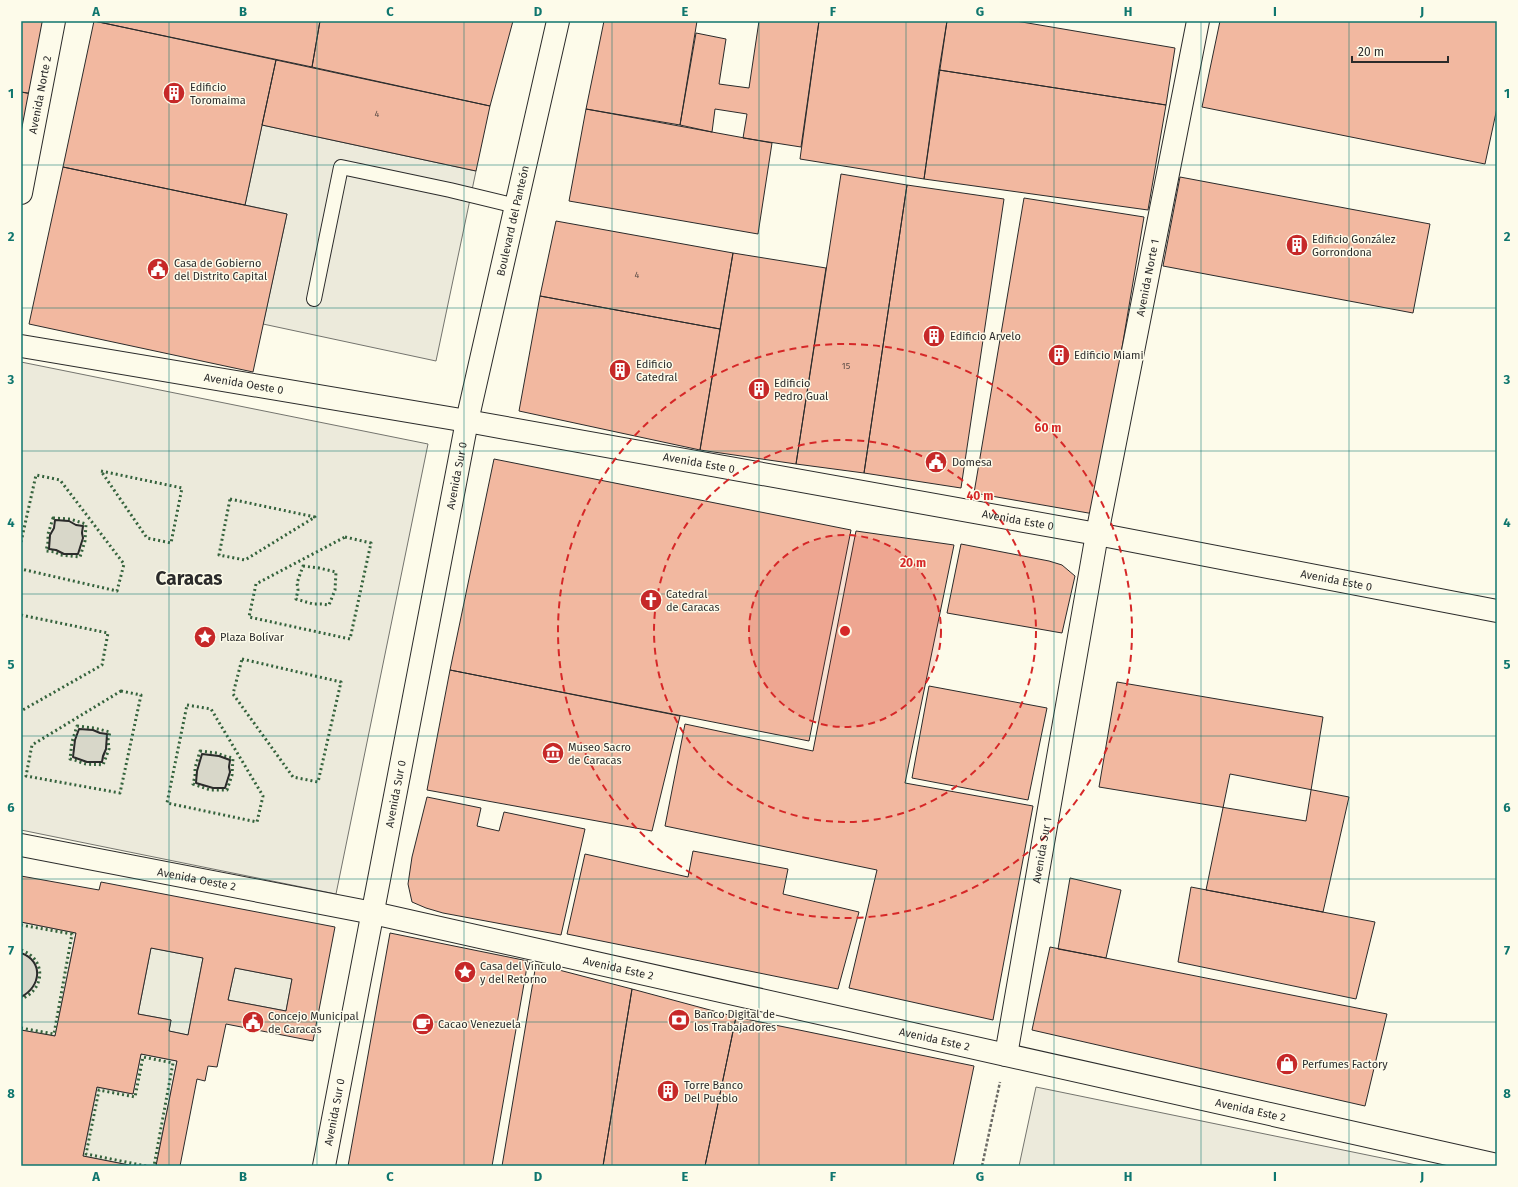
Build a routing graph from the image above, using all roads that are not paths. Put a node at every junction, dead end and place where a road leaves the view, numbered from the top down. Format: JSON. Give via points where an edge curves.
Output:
{"nodes":[{"id":1,"x":54,"y":21,"type":"edge"},
{"id":2,"x":558,"y":21,"type":"edge"},
{"id":3,"x":1198,"y":21,"type":"edge"},
{"id":4,"x":21,"y":193,"type":"edge"},
{"id":5,"x":516,"y":206,"type":"junction"},
{"id":6,"x":314,"y":299,"type":"dead end"},
{"id":7,"x":21,"y":346,"type":"edge"},
{"id":8,"x":467,"y":421,"type":"junction"},
{"id":9,"x":1097,"y":534,"type":"junction"},
{"id":10,"x":1497,"y":611,"type":"edge"},
{"id":11,"x":21,"y":845,"type":"edge"},
{"id":12,"x":373,"y":913,"type":"junction"},
{"id":13,"x":1006,"y":1055,"type":"junction"},
{"id":14,"x":1497,"y":1165,"type":"edge"},
{"id":15,"x":324,"y":1166,"type":"edge"}],
"edges":[{"from":1,"to":4,"type":"street","name":"Avenida Norte 2"},
{"from":2,"to":5,"type":"street","name":"Boulevard del Panteón"},
{"from":3,"to":9,"type":"street","name":"Avenida Norte 1"},
{"from":5,"to":6,"type":"lane","via":[[341,167]]},
{"from":5,"to":8,"type":"street","name":"Boulevard del Panteón"},
{"from":7,"to":8,"type":"street","name":"Avenida Oeste 0"},
{"from":8,"to":9,"type":"street","name":"Avenida Este 0"},
{"from":8,"to":12,"type":"street","name":"Avenida Sur 0"},
{"from":9,"to":10,"type":"street","name":"Avenida Este 0"},
{"from":9,"to":13,"type":"street","name":"Avenida Sur 1"},
{"from":11,"to":12,"type":"street","name":"Avenida Oeste 2"},
{"from":12,"to":13,"type":"street","name":"Avenida Este 2"},
{"from":12,"to":15,"type":"street","name":"Avenida Sur 0"},
{"from":13,"to":14,"type":"street","name":"Avenida Este 2"}]}
